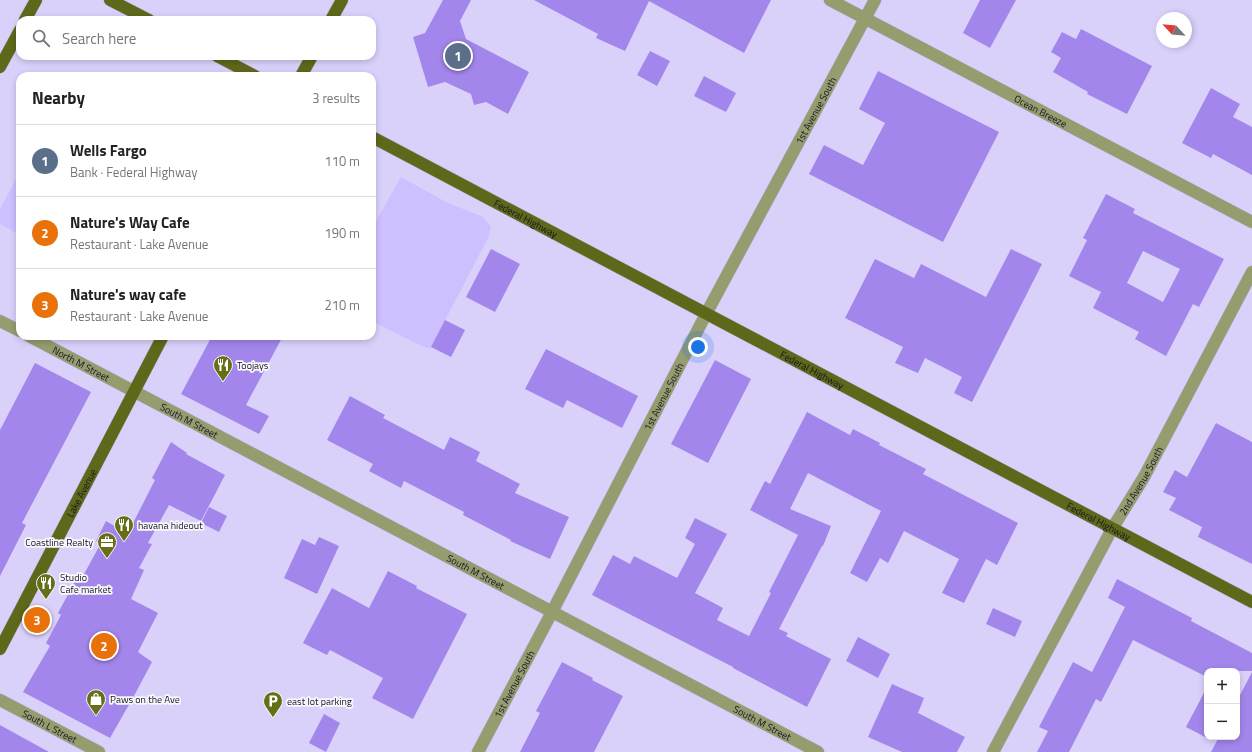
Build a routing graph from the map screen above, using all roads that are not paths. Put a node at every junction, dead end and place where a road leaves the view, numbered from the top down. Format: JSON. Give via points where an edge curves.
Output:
{"nodes":[{"id":1,"x":36,"y":0,"type":"edge"},
{"id":2,"x":110,"y":0,"type":"edge"},
{"id":3,"x":342,"y":0,"type":"edge"},
{"id":4,"x":830,"y":0,"type":"edge"},
{"id":5,"x":875,"y":0,"type":"edge"},
{"id":6,"x":28,"y":16,"type":"edge"},
{"id":7,"x":141,"y":16,"type":"edge"},
{"id":8,"x":333,"y":16,"type":"edge"},
{"id":9,"x":865,"y":18,"type":"junction"},
{"id":10,"x":16,"y":37,"type":"edge"},
{"id":11,"x":225,"y":60,"type":"edge"},
{"id":12,"x":310,"y":60,"type":"edge"},
{"id":13,"x":0,"y":67,"type":"edge"},
{"id":14,"x":248,"y":72,"type":"edge"},
{"id":15,"x":303,"y":72,"type":"edge"},
{"id":16,"x":376,"y":139,"type":"edge"},
{"id":17,"x":1252,"y":222,"type":"edge"},
{"id":18,"x":1252,"y":272,"type":"edge"},
{"id":19,"x":706,"y":314,"type":"junction"},
{"id":20,"x":0,"y":321,"type":"edge"},
{"id":21,"x":16,"y":329,"type":"edge"},
{"id":22,"x":37,"y":340,"type":"edge"},
{"id":23,"x":161,"y":340,"type":"edge"},
{"id":24,"x":133,"y":391,"type":"junction"},
{"id":25,"x":1112,"y":529,"type":"junction"},
{"id":26,"x":1252,"y":602,"type":"edge"},
{"id":27,"x":552,"y":612,"type":"junction"},
{"id":28,"x":0,"y":649,"type":"edge"},
{"id":29,"x":0,"y":700,"type":"edge"},
{"id":30,"x":99,"y":752,"type":"edge"},
{"id":31,"x":478,"y":752,"type":"edge"},
{"id":32,"x":818,"y":752,"type":"edge"},
{"id":33,"x":993,"y":752,"type":"edge"}],
"edges":[{"from":1,"to":6,"type":"main road"},
{"from":2,"to":7,"type":"main road"},
{"from":3,"to":8,"type":"main road"},
{"from":4,"to":9,"type":"street","name":"Ocean Breeze"},
{"from":5,"to":9,"type":"street","name":"1st Avenue South"},
{"from":9,"to":17,"type":"street","name":"Ocean Breeze"},
{"from":9,"to":19,"type":"street","name":"1st Avenue South"},
{"from":10,"to":13,"type":"main road"},
{"from":11,"to":14,"type":"main road"},
{"from":12,"to":15,"type":"main road"},
{"from":16,"to":19,"type":"main road","name":"Federal Highway"},
{"from":18,"to":25,"type":"street","name":"2nd Avenue South","via":[[1144,477]]},
{"from":19,"to":25,"type":"main road","name":"Federal Highway"},
{"from":19,"to":27,"type":"street","name":"1st Avenue South"},
{"from":20,"to":21,"type":"street"},
{"from":22,"to":24,"type":"street","name":"North M Street"},
{"from":23,"to":24,"type":"main road","name":"Lake Avenue"},
{"from":24,"to":27,"type":"street","name":"South M Street"},
{"from":24,"to":28,"type":"main road","name":"Lake Avenue"},
{"from":25,"to":26,"type":"main road","name":"Federal Highway"},
{"from":25,"to":33,"type":"street","name":"2nd Avenue South"},
{"from":27,"to":31,"type":"street","name":"1st Avenue South"},
{"from":27,"to":32,"type":"street","name":"South M Street"},
{"from":29,"to":30,"type":"street","name":"South L Street"}]}
